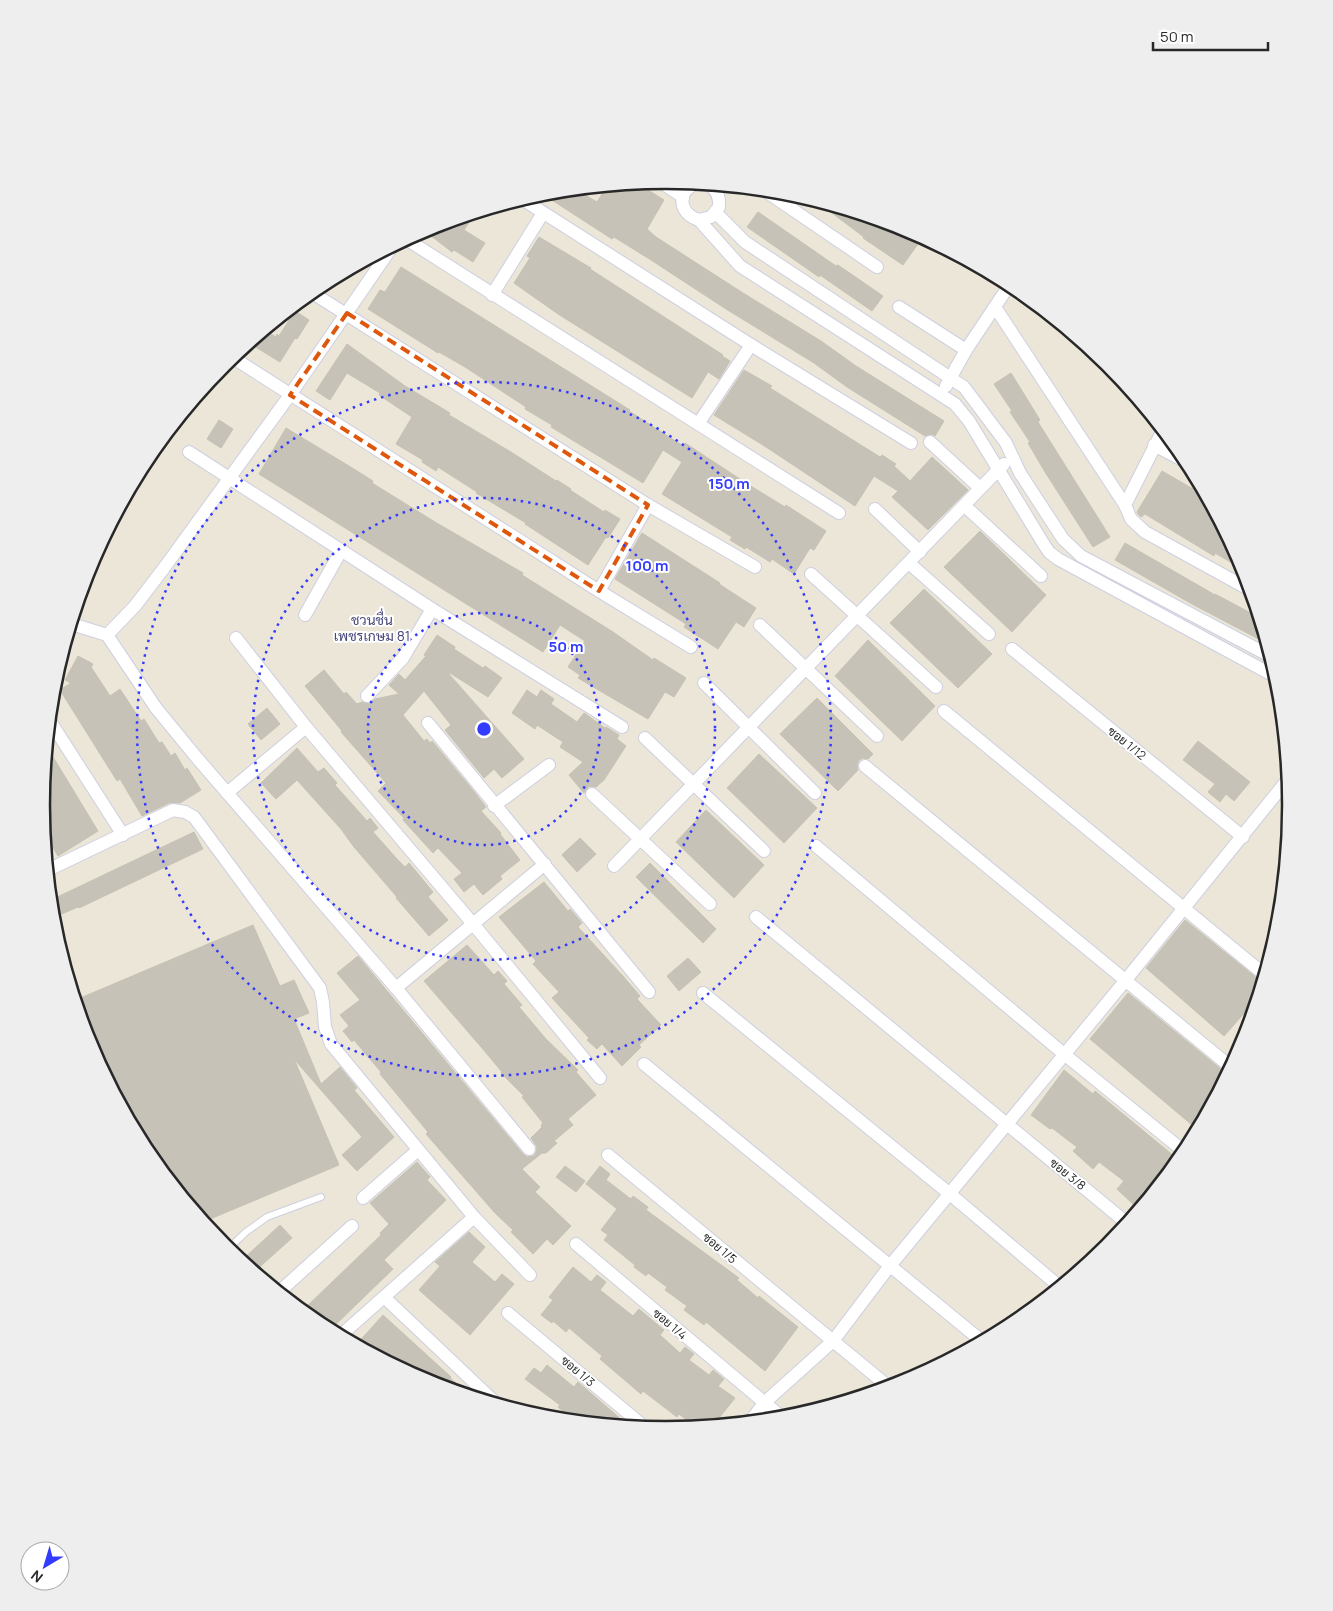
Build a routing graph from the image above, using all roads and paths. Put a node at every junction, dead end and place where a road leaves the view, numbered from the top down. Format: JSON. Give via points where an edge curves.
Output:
{"nodes":[{"id":1,"x":671,"y":189,"type":"edge"},
{"id":2,"x":687,"y":190,"type":"edge"},
{"id":3,"x":709,"y":190,"type":"edge"},
{"id":4,"x":683,"y":197,"type":"junction"},
{"id":5,"x":778,"y":199,"type":"edge"},
{"id":6,"x":530,"y":205,"type":"edge"},
{"id":7,"x":716,"y":212,"type":"junction"},
{"id":8,"x":543,"y":214,"type":"junction"},
{"id":9,"x":699,"y":220,"type":"junction"},
{"id":10,"x":413,"y":244,"type":"edge"},
{"id":11,"x":385,"y":258,"type":"edge"},
{"id":12,"x":878,"y":268,"type":"dead end"},
{"id":13,"x":1006,"y":291,"type":"edge"},
{"id":14,"x":492,"y":295,"type":"junction"},
{"id":15,"x":319,"y":296,"type":"edge"},
{"id":16,"x":899,"y":307,"type":"dead end"},
{"id":17,"x":995,"y":307,"type":"junction"},
{"id":18,"x":347,"y":314,"type":"junction"},
{"id":19,"x":751,"y":345,"type":"junction"},
{"id":20,"x":966,"y":350,"type":"junction"},
{"id":21,"x":239,"y":362,"type":"edge"},
{"id":22,"x":950,"y":378,"type":"junction"},
{"id":23,"x":941,"y":394,"type":"junction"},
{"id":24,"x":290,"y":395,"type":"junction"},
{"id":25,"x":698,"y":424,"type":"junction"},
{"id":26,"x":1160,"y":435,"type":"edge"},
{"id":27,"x":911,"y":442,"type":"dead end"},
{"id":28,"x":930,"y":442,"type":"dead end"},
{"id":29,"x":1154,"y":445,"type":"junction"},
{"id":30,"x":189,"y":452,"type":"dead end"},
{"id":31,"x":1174,"y":455,"type":"edge"},
{"id":32,"x":1013,"y":457,"type":"junction"},
{"id":33,"x":998,"y":470,"type":"junction"},
{"id":34,"x":229,"y":478,"type":"junction"},
{"id":35,"x":980,"y":488,"type":"junction"},
{"id":36,"x":648,"y":505,"type":"junction"},
{"id":37,"x":1125,"y":505,"type":"junction"},
{"id":38,"x":965,"y":506,"type":"junction"},
{"id":39,"x":875,"y":509,"type":"dead end"},
{"id":40,"x":839,"y":513,"type":"dead end"},
{"id":41,"x":341,"y":551,"type":"junction"},
{"id":42,"x":920,"y":552,"type":"junction"},
{"id":43,"x":910,"y":563,"type":"junction"},
{"id":44,"x":755,"y":567,"type":"dead end"},
{"id":45,"x":811,"y":574,"type":"dead end"},
{"id":46,"x":1041,"y":576,"type":"dead end"},
{"id":47,"x":1242,"y":585,"type":"edge"},
{"id":48,"x":599,"y":591,"type":"junction"},
{"id":49,"x":432,"y":609,"type":"junction"},
{"id":50,"x":305,"y":615,"type":"dead end"},
{"id":51,"x":858,"y":616,"type":"junction"},
{"id":52,"x":78,"y":624,"type":"edge"},
{"id":53,"x":760,"y":625,"type":"dead end"},
{"id":54,"x":988,"y":634,"type":"dead end"},
{"id":55,"x":106,"y":635,"type":"junction"},
{"id":56,"x":236,"y":638,"type":"dead end"},
{"id":57,"x":691,"y":647,"type":"dead end"},
{"id":58,"x":1012,"y":649,"type":"dead end"},
{"id":59,"x":1264,"y":653,"type":"edge"},
{"id":60,"x":806,"y":669,"type":"junction"},
{"id":61,"x":1268,"y":673,"type":"edge"},
{"id":62,"x":704,"y":683,"type":"dead end"},
{"id":63,"x":936,"y":687,"type":"dead end"},
{"id":64,"x":367,"y":696,"type":"dead end"},
{"id":65,"x":944,"y":711,"type":"dead end"},
{"id":66,"x":428,"y":724,"type":"dead end"},
{"id":67,"x":306,"y":726,"type":"junction"},
{"id":68,"x":622,"y":727,"type":"dead end"},
{"id":69,"x":55,"y":728,"type":"edge"},
{"id":70,"x":748,"y":728,"type":"junction"},
{"id":71,"x":877,"y":736,"type":"dead end"},
{"id":72,"x":645,"y":738,"type":"dead end"},
{"id":73,"x":549,"y":765,"type":"dead end"},
{"id":74,"x":866,"y":766,"type":"dead end"},
{"id":75,"x":694,"y":784,"type":"junction"},
{"id":76,"x":1283,"y":786,"type":"edge"},
{"id":77,"x":227,"y":792,"type":"junction"},
{"id":78,"x":815,"y":793,"type":"dead end"},
{"id":79,"x":592,"y":794,"type":"dead end"},
{"id":80,"x":494,"y":806,"type":"junction"},
{"id":81,"x":123,"y":835,"type":"junction"},
{"id":82,"x":1242,"y":837,"type":"junction"},
{"id":83,"x":640,"y":839,"type":"junction"},
{"id":84,"x":816,"y":846,"type":"dead end"},
{"id":85,"x":764,"y":851,"type":"dead end"},
{"id":86,"x":545,"y":864,"type":"junction"},
{"id":87,"x":614,"y":866,"type":"dead end"},
{"id":88,"x":53,"y":868,"type":"edge"},
{"id":89,"x":710,"y":904,"type":"dead end"},
{"id":90,"x":1184,"y":908,"type":"junction"},
{"id":91,"x":756,"y":917,"type":"dead end"},
{"id":92,"x":474,"y":925,"type":"junction"},
{"id":93,"x":1260,"y":971,"type":"edge"},
{"id":94,"x":1125,"y":981,"type":"junction"},
{"id":95,"x":396,"y":988,"type":"junction"},
{"id":96,"x":649,"y":992,"type":"dead end"},
{"id":97,"x":703,"y":993,"type":"dead end"},
{"id":98,"x":1064,"y":1054,"type":"junction"},
{"id":99,"x":1226,"y":1063,"type":"edge"},
{"id":100,"x":644,"y":1064,"type":"dead end"},
{"id":101,"x":600,"y":1078,"type":"dead end"},
{"id":102,"x":1007,"y":1124,"type":"junction"},
{"id":103,"x":1179,"y":1148,"type":"edge"},
{"id":104,"x":529,"y":1149,"type":"dead end"},
{"id":105,"x":418,"y":1150,"type":"junction"},
{"id":106,"x":608,"y":1155,"type":"dead end"},
{"id":107,"x":950,"y":1194,"type":"junction"},
{"id":108,"x":320,"y":1197,"type":"dead end"},
{"id":109,"x":363,"y":1198,"type":"dead end"},
{"id":110,"x":474,"y":1217,"type":"junction"},
{"id":111,"x":1123,"y":1220,"type":"edge"},
{"id":112,"x":352,"y":1226,"type":"dead end"},
{"id":113,"x":234,"y":1244,"type":"edge"},
{"id":114,"x":576,"y":1244,"type":"dead end"},
{"id":115,"x":889,"y":1267,"type":"junction"},
{"id":116,"x":530,"y":1275,"type":"dead end"},
{"id":117,"x":1056,"y":1283,"type":"edge"},
{"id":118,"x":283,"y":1288,"type":"edge"},
{"id":119,"x":384,"y":1297,"type":"junction"},
{"id":120,"x":508,"y":1313,"type":"dead end"},
{"id":121,"x":345,"y":1331,"type":"edge"},
{"id":122,"x":977,"y":1338,"type":"edge"},
{"id":123,"x":833,"y":1341,"type":"junction"},
{"id":124,"x":883,"y":1382,"type":"edge"},
{"id":125,"x":489,"y":1395,"type":"edge"},
{"id":126,"x":764,"y":1403,"type":"junction"},
{"id":127,"x":775,"y":1412,"type":"edge"},
{"id":128,"x":754,"y":1416,"type":"edge"},
{"id":129,"x":638,"y":1421,"type":"edge"}],
"edges":[{"from":1,"to":4,"type":"street"},
{"from":2,"to":4,"type":"street"},
{"from":3,"to":7,"type":"street","via":[[719,200]]},
{"from":4,"to":9,"type":"street","via":[[684,210]]},
{"from":5,"to":12,"type":"street"},
{"from":6,"to":8,"type":"street"},
{"from":7,"to":9,"type":"street"},
{"from":7,"to":22,"type":"street","via":[[745,242]]},
{"from":8,"to":14,"type":"street"},
{"from":8,"to":19,"type":"street"},
{"from":9,"to":23,"type":"street","via":[[740,266]]},
{"from":10,"to":14,"type":"street"},
{"from":11,"to":18,"type":"street"},
{"from":13,"to":17,"type":"street"},
{"from":14,"to":25,"type":"street"},
{"from":15,"to":18,"type":"street"},
{"from":16,"to":20,"type":"street"},
{"from":17,"to":20,"type":"street"},
{"from":17,"to":37,"type":"street"},
{"from":18,"to":24,"type":"street"},
{"from":18,"to":36,"type":"street"},
{"from":19,"to":25,"type":"street"},
{"from":19,"to":27,"type":"street"},
{"from":20,"to":22,"type":"street"},
{"from":21,"to":24,"type":"street"},
{"from":22,"to":23,"type":"street"},
{"from":22,"to":32,"type":"street","via":[[964,387]]},
{"from":23,"to":33,"type":"street","via":[[970,421]]},
{"from":24,"to":34,"type":"street"},
{"from":24,"to":48,"type":"street"},
{"from":25,"to":40,"type":"street"},
{"from":26,"to":29,"type":"street"},
{"from":28,"to":35,"type":"street"},
{"from":29,"to":31,"type":"street"},
{"from":29,"to":37,"type":"street"},
{"from":30,"to":34,"type":"street"},
{"from":32,"to":33,"type":"street"},
{"from":32,"to":59,"type":"street","via":[[1020,473],[1072,550]]},
{"from":33,"to":35,"type":"street"},
{"from":33,"to":61,"type":"street","via":[[1049,552],[1058,560]]},
{"from":34,"to":41,"type":"street"},
{"from":34,"to":55,"type":"street","via":[[134,606]]},
{"from":35,"to":38,"type":"street"},
{"from":36,"to":44,"type":"street"},
{"from":36,"to":48,"type":"street"},
{"from":37,"to":47,"type":"street","via":[[1131,519],[1144,532]]},
{"from":38,"to":42,"type":"street"},
{"from":38,"to":46,"type":"street"},
{"from":39,"to":42,"type":"street"},
{"from":41,"to":49,"type":"street"},
{"from":41,"to":50,"type":"street"},
{"from":42,"to":43,"type":"street"},
{"from":43,"to":51,"type":"street"},
{"from":43,"to":54,"type":"street"},
{"from":45,"to":51,"type":"street"},
{"from":48,"to":57,"type":"street"},
{"from":49,"to":64,"type":"street","via":[[402,658]]},
{"from":49,"to":68,"type":"street"},
{"from":51,"to":60,"type":"street"},
{"from":51,"to":63,"type":"street"},
{"from":52,"to":55,"type":"street"},
{"from":53,"to":60,"type":"street"},
{"from":55,"to":77,"type":"street","via":[[156,708]]},
{"from":56,"to":67,"type":"street"},
{"from":58,"to":82,"type":"street","name":"ซอย 1/12"},
{"from":60,"to":70,"type":"street"},
{"from":60,"to":71,"type":"street"},
{"from":62,"to":70,"type":"street"},
{"from":65,"to":90,"type":"street"},
{"from":66,"to":80,"type":"street"},
{"from":67,"to":77,"type":"street"},
{"from":67,"to":92,"type":"street"},
{"from":69,"to":81,"type":"street"},
{"from":70,"to":75,"type":"street"},
{"from":70,"to":78,"type":"street"},
{"from":72,"to":75,"type":"street"},
{"from":73,"to":80,"type":"street"},
{"from":74,"to":94,"type":"street"},
{"from":75,"to":83,"type":"street"},
{"from":75,"to":85,"type":"street"},
{"from":76,"to":82,"type":"street"},
{"from":77,"to":95,"type":"street"},
{"from":79,"to":83,"type":"street"},
{"from":80,"to":86,"type":"street"},
{"from":81,"to":88,"type":"street"},
{"from":81,"to":105,"type":"street","via":[[173,810],[194,817],[320,988],[325,1028],[331,1044]]},
{"from":82,"to":90,"type":"street"},
{"from":83,"to":87,"type":"street"},
{"from":83,"to":89,"type":"street"},
{"from":84,"to":98,"type":"street"},
{"from":86,"to":92,"type":"street"},
{"from":86,"to":96,"type":"street"},
{"from":90,"to":93,"type":"street"},
{"from":90,"to":94,"type":"street"},
{"from":91,"to":102,"type":"street","name":"ซอย 3/8"},
{"from":92,"to":95,"type":"street"},
{"from":92,"to":101,"type":"street"},
{"from":94,"to":98,"type":"street"},
{"from":94,"to":99,"type":"street"},
{"from":95,"to":104,"type":"street"},
{"from":97,"to":107,"type":"street"},
{"from":98,"to":102,"type":"street"},
{"from":98,"to":103,"type":"street"},
{"from":100,"to":115,"type":"street"},
{"from":102,"to":107,"type":"street"},
{"from":102,"to":111,"type":"street","name":"ซอย 3/8"},
{"from":105,"to":109,"type":"street"},
{"from":105,"to":110,"type":"street"},
{"from":106,"to":123,"type":"street","name":"ซอย 1/5"},
{"from":107,"to":115,"type":"street"},
{"from":107,"to":117,"type":"street"},
{"from":108,"to":113,"type":"lane","via":[[267,1217]]},
{"from":110,"to":116,"type":"street"},
{"from":110,"to":119,"type":"street"},
{"from":112,"to":118,"type":"street"},
{"from":114,"to":126,"type":"street","name":"ซอย 1/4"},
{"from":115,"to":122,"type":"street"},
{"from":115,"to":123,"type":"street"},
{"from":119,"to":121,"type":"street"},
{"from":119,"to":125,"type":"street"},
{"from":120,"to":129,"type":"street","name":"ซอย 1/3"},
{"from":123,"to":124,"type":"street","name":"ซอย 1/5"},
{"from":123,"to":126,"type":"street"},
{"from":126,"to":127,"type":"street","name":"ซอย 1/4"},
{"from":126,"to":128,"type":"street"}]}
